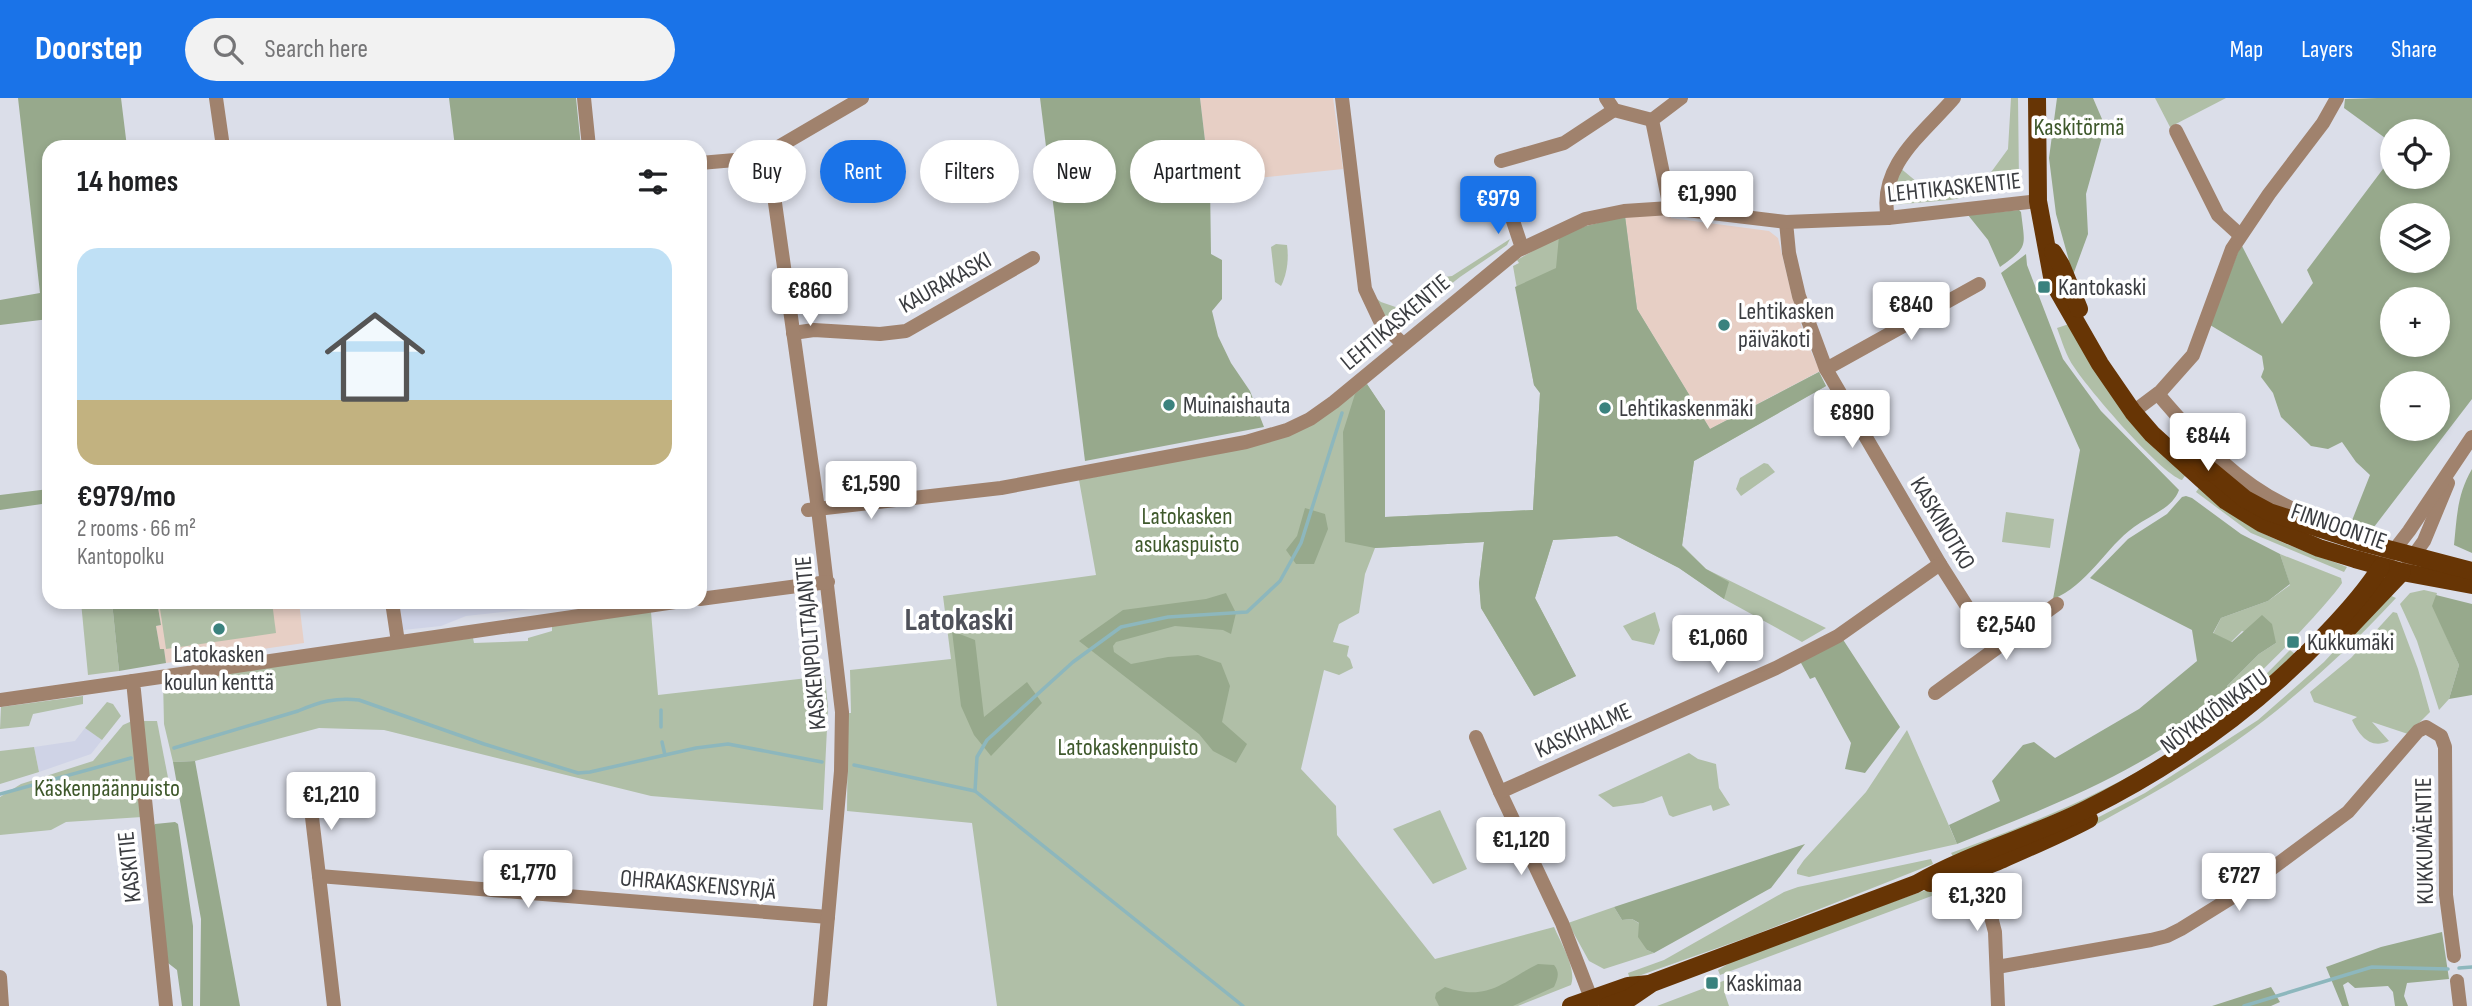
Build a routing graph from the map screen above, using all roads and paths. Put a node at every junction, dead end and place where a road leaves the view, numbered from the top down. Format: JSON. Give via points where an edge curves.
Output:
{"nodes":[{"id":1,"x":216,"y":98,"type":"edge"},
{"id":2,"x":584,"y":98,"type":"edge"},
{"id":3,"x":862,"y":98,"type":"edge"},
{"id":4,"x":1342,"y":98,"type":"edge"},
{"id":5,"x":1681,"y":98,"type":"edge"},
{"id":6,"x":1954,"y":98,"type":"edge"},
{"id":7,"x":2037,"y":98,"type":"edge"},
{"id":8,"x":2337,"y":98,"type":"edge"},
{"id":9,"x":1610,"y":104,"type":"edge"},
{"id":10,"x":1652,"y":120,"type":"junction"},
{"id":11,"x":2176,"y":131,"type":"dead end"},
{"id":12,"x":222,"y":140,"type":"edge"},
{"id":13,"x":588,"y":140,"type":"edge"},
{"id":14,"x":790,"y":140,"type":"edge"},
{"id":15,"x":728,"y":161,"type":"edge"},
{"id":16,"x":1500,"y":161,"type":"dead end"},
{"id":17,"x":707,"y":162,"type":"edge"},
{"id":18,"x":2038,"y":201,"type":"junction"},
{"id":19,"x":775,"y":203,"type":"edge"},
{"id":20,"x":1670,"y":208,"type":"junction"},
{"id":21,"x":1510,"y":212,"type":"dead end"},
{"id":22,"x":1888,"y":218,"type":"junction"},
{"id":23,"x":1786,"y":222,"type":"junction"},
{"id":24,"x":2240,"y":235,"type":"junction"},
{"id":25,"x":1522,"y":248,"type":"junction"},
{"id":26,"x":1033,"y":258,"type":"dead end"},
{"id":27,"x":1979,"y":284,"type":"dead end"},
{"id":28,"x":793,"y":333,"type":"junction"},
{"id":29,"x":1403,"y":344,"type":"junction"},
{"id":30,"x":1826,"y":369,"type":"junction"},
{"id":31,"x":2158,"y":394,"type":"junction"},
{"id":32,"x":2137,"y":409,"type":"junction"},
{"id":33,"x":2472,"y":437,"type":"edge"},
{"id":34,"x":2452,"y":469,"type":"junction"},
{"id":35,"x":2293,"y":509,"type":"dead end"},
{"id":36,"x":813,"y":510,"type":"junction"},
{"id":37,"x":2393,"y":551,"type":"junction"},
{"id":38,"x":2413,"y":556,"type":"junction"},
{"id":39,"x":1940,"y":564,"type":"junction"},
{"id":40,"x":2381,"y":567,"type":"junction"},
{"id":41,"x":2472,"y":571,"type":"edge"},
{"id":42,"x":2402,"y":572,"type":"junction"},
{"id":43,"x":828,"y":582,"type":"junction"},
{"id":44,"x":2472,"y":585,"type":"edge"},
{"id":45,"x":707,"y":598,"type":"edge"},
{"id":46,"x":2057,"y":604,"type":"dead end"},
{"id":47,"x":393,"y":609,"type":"edge"},
{"id":48,"x":612,"y":609,"type":"edge"},
{"id":49,"x":398,"y":642,"type":"junction"},
{"id":50,"x":1994,"y":649,"type":"junction"},
{"id":51,"x":133,"y":681,"type":"junction"},
{"id":52,"x":1935,"y":693,"type":"dead end"},
{"id":53,"x":0,"y":700,"type":"edge"},
{"id":54,"x":1476,"y":737,"type":"dead end"},
{"id":55,"x":309,"y":792,"type":"dead end"},
{"id":56,"x":1500,"y":792,"type":"junction"},
{"id":57,"x":1973,"y":864,"type":"junction"},
{"id":58,"x":318,"y":876,"type":"junction"},
{"id":59,"x":828,"y":917,"type":"junction"},
{"id":60,"x":2454,"y":956,"type":"dead end"},
{"id":61,"x":1997,"y":967,"type":"junction"},
{"id":62,"x":0,"y":977,"type":"edge"},
{"id":63,"x":2457,"y":981,"type":"dead end"},
{"id":64,"x":1652,"y":984,"type":"junction"},
{"id":65,"x":1593,"y":1002,"type":"edge"},
{"id":66,"x":2,"y":1006,"type":"edge"},
{"id":67,"x":166,"y":1006,"type":"edge"},
{"id":68,"x":334,"y":1006,"type":"edge"},
{"id":69,"x":820,"y":1006,"type":"edge"},
{"id":70,"x":1571,"y":1006,"type":"edge"},
{"id":71,"x":1608,"y":1006,"type":"edge"},
{"id":72,"x":1998,"y":1006,"type":"edge"},
{"id":73,"x":2460,"y":1006,"type":"edge"}],
"edges":[{"from":1,"to":12,"type":"street"},
{"from":2,"to":13,"type":"street"},
{"from":3,"to":14,"type":"street"},
{"from":4,"to":29,"type":"street","via":[[1365,289],[1381,323]]},
{"from":5,"to":10,"type":"street"},
{"from":6,"to":22,"type":"street","via":[[1896,163],[1886,195]]},
{"from":7,"to":18,"type":"main road","name":"FINNOONTIE"},
{"from":8,"to":24,"type":"street"},
{"from":9,"to":10,"type":"street"},
{"from":9,"to":16,"type":"street","via":[[1564,144]]},
{"from":10,"to":20,"type":"street"},
{"from":11,"to":24,"type":"street","via":[[2218,215]]},
{"from":15,"to":17,"type":"street"},
{"from":18,"to":22,"type":"street","name":"LEHTIKASKENTIE"},
{"from":18,"to":32,"type":"main road","name":"FINNOONTIE","via":[[2053,282],[2100,364]]},
{"from":19,"to":28,"type":"street","name":"KASKENPOLTTAJANTIE"},
{"from":20,"to":23,"type":"street","name":"LEHTIKASKENTIE"},
{"from":20,"to":25,"type":"street","name":"LEHTIKASKENTIE","via":[[1585,219]]},
{"from":21,"to":25,"type":"street"},
{"from":22,"to":23,"type":"street","name":"LEHTIKASKENTIE"},
{"from":23,"to":30,"type":"street","name":"KASKINOTKO","via":[[1799,296]]},
{"from":24,"to":31,"type":"street","via":[[2193,355]]},
{"from":25,"to":29,"type":"street","name":"LEHTIKASKENTIE"},
{"from":26,"to":28,"type":"street","name":"KAURAKASKI","via":[[906,331]]},
{"from":27,"to":30,"type":"street"},
{"from":28,"to":36,"type":"street","name":"KASKENPOLTTAJANTIE"},
{"from":29,"to":36,"type":"street","name":"LEHTIKASKENTIE","via":[[1310,419],[1246,442],[1001,488]]},
{"from":30,"to":39,"type":"street","name":"KASKINOTKO"},
{"from":31,"to":32,"type":"street"},
{"from":31,"to":35,"type":"street","via":[[2213,454],[2270,498]]},
{"from":32,"to":37,"type":"main road","name":"FINNOONTIE","via":[[2245,499],[2269,512]]},
{"from":32,"to":40,"type":"main road","name":"FINNOONTIE","via":[[2152,435],[2245,514],[2319,548]]},
{"from":33,"to":34,"type":"street","name":"NÖYKKIÖNKATU"},
{"from":34,"to":37,"type":"street","name":"NÖYKKIÖNKATU"},
{"from":34,"to":38,"type":"street","name":"NÖYKKIÖNKATU","via":[[2442,502]]},
{"from":36,"to":43,"type":"street","name":"KASKENPOLTTAJANTIE"},
{"from":37,"to":38,"type":"main road","name":"FINNOONTIE"},
{"from":37,"to":40,"type":"street","name":"NÖYKKIÖNKATU"},
{"from":38,"to":41,"type":"main road","name":"FINNOONTIE"},
{"from":38,"to":42,"type":"street","name":"NÖYKKIÖNKATU"},
{"from":39,"to":50,"type":"street","name":"KASKINOTKO"},
{"from":39,"to":56,"type":"street","name":"KASKIHALME","via":[[1838,636]]},
{"from":40,"to":42,"type":"main road","name":"FINNOONTIE"},
{"from":40,"to":57,"type":"main road","name":"NÖYKKIÖNKATU","via":[[2309,652],[2201,743],[2085,810]]},
{"from":42,"to":44,"type":"main road","name":"FINNOONTIE"},
{"from":42,"to":57,"type":"main road","name":"NÖYKKIÖNKATU","via":[[2263,710],[2209,748],[2148,788],[2061,834]]},
{"from":43,"to":45,"type":"street"},
{"from":43,"to":59,"type":"street","name":"KASKENPOLTTAJANTIE","via":[[842,712]]},
{"from":46,"to":50,"type":"street"},
{"from":47,"to":49,"type":"street"},
{"from":48,"to":49,"type":"street"},
{"from":49,"to":51,"type":"street"},
{"from":50,"to":52,"type":"street"},
{"from":51,"to":53,"type":"street"},
{"from":51,"to":67,"type":"street","name":"KASKITIE"},
{"from":54,"to":56,"type":"street"},
{"from":55,"to":58,"type":"street"},
{"from":56,"to":65,"type":"street","via":[[1562,923]]},
{"from":57,"to":61,"type":"street","via":[[1991,915]]},
{"from":57,"to":64,"type":"main road","name":"NÖYKKIÖNKATU","via":[[1942,881],[1916,884]]},
{"from":58,"to":59,"type":"street","name":"OHRAKASKENSYRJÄ"},
{"from":58,"to":68,"type":"street"},
{"from":59,"to":69,"type":"street","name":"KASKENPOLTTAJANTIE"},
{"from":60,"to":61,"type":"street","name":"KUKKUMÄENTIE","via":[[2446,895],[2445,747],[2441,736],[2426,727],[2348,812],[2181,929],[2151,940]]},
{"from":61,"to":72,"type":"street"},
{"from":62,"to":66,"type":"street"},
{"from":63,"to":73,"type":"street"},
{"from":64,"to":65,"type":"main road","name":"NÖYKKIÖNKATU","via":[[1628,986]]},
{"from":64,"to":71,"type":"main road","name":"NÖYKKIÖNKATU"},
{"from":65,"to":70,"type":"main road","name":"NÖYKKIÖNKATU"}]}
